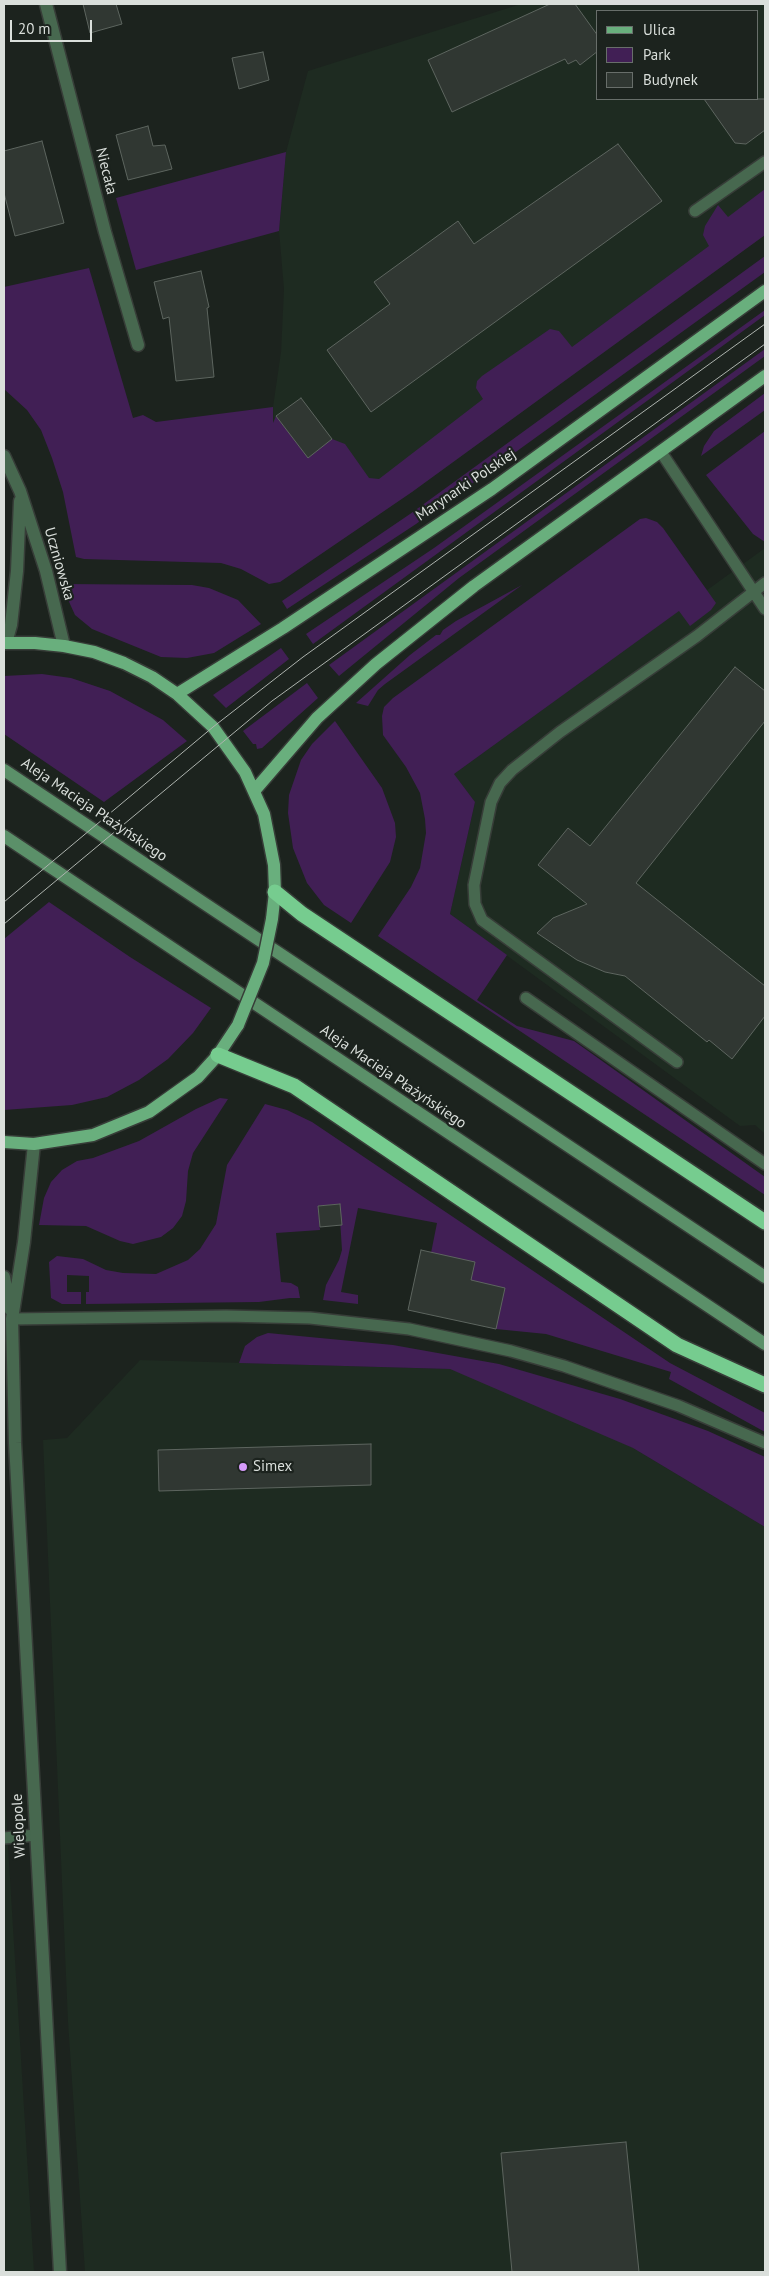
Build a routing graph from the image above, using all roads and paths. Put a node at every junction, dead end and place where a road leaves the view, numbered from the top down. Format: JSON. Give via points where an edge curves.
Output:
{"nodes":[{"id":1,"x":46,"y":4,"type":"edge"},
{"id":2,"x":765,"y":162,"type":"edge"},
{"id":3,"x":695,"y":210,"type":"dead end"},
{"id":4,"x":765,"y":291,"type":"edge"},
{"id":5,"x":138,"y":345,"type":"dead end"},
{"id":6,"x":765,"y":376,"type":"edge"},
{"id":7,"x":661,"y":452,"type":"junction"},
{"id":8,"x":4,"y":456,"type":"edge"},
{"id":9,"x":20,"y":491,"type":"junction"},
{"id":10,"x":765,"y":583,"type":"edge"},
{"id":11,"x":753,"y":592,"type":"junction"},
{"id":12,"x":765,"y":609,"type":"edge"},
{"id":13,"x":5,"y":643,"type":"edge"},
{"id":14,"x":64,"y":646,"type":"junction"},
{"id":15,"x":177,"y":694,"type":"junction"},
{"id":16,"x":4,"y":770,"type":"edge"},
{"id":17,"x":255,"y":790,"type":"junction"},
{"id":18,"x":4,"y":836,"type":"edge"},
{"id":19,"x":275,"y":892,"type":"junction"},
{"id":20,"x":526,"y":998,"type":"dead end"},
{"id":21,"x":218,"y":1055,"type":"junction"},
{"id":22,"x":677,"y":1062,"type":"dead end"},
{"id":23,"x":4,"y":1142,"type":"edge"},
{"id":24,"x":34,"y":1144,"type":"junction"},
{"id":25,"x":765,"y":1164,"type":"edge"},
{"id":26,"x":765,"y":1222,"type":"edge"},
{"id":27,"x":4,"y":1277,"type":"edge"},
{"id":28,"x":765,"y":1277,"type":"edge"},
{"id":29,"x":12,"y":1319,"type":"junction"},
{"id":30,"x":765,"y":1344,"type":"edge"},
{"id":31,"x":765,"y":1385,"type":"edge"},
{"id":32,"x":765,"y":1443,"type":"edge"},
{"id":33,"x":36,"y":1836,"type":"junction"},
{"id":34,"x":4,"y":1838,"type":"edge"},
{"id":35,"x":60,"y":2272,"type":"edge"}],
"edges":[{"from":1,"to":5,"type":"street","name":"Niecała"},
{"from":2,"to":3,"type":"lane"},
{"from":4,"to":15,"type":"main road","name":"Marynarki Polskiej","via":[[492,489],[283,628]]},
{"from":6,"to":7,"type":"main road"},
{"from":7,"to":11,"type":"lane"},
{"from":7,"to":17,"type":"main road","via":[[474,586],[376,664],[317,718]]},
{"from":8,"to":9,"type":"street","name":"Uczniowska"},
{"from":9,"to":13,"type":"street","name":"Uczniowska","via":[[17,571],[11,625]]},
{"from":9,"to":14,"type":"street","name":"Uczniowska","via":[[46,571]]},
{"from":10,"to":11,"type":"lane"},
{"from":11,"to":12,"type":"lane"},
{"from":11,"to":22,"type":"lane","via":[[512,770],[500,783],[492,802],[474,885],[475,904],[482,920]]},
{"from":13,"to":14,"type":"main road"},
{"from":14,"to":15,"type":"main road","via":[[124,663]]},
{"from":15,"to":17,"type":"main road","via":[[213,727],[235,754]]},
{"from":16,"to":28,"type":"main road","name":"Aleja Macieja Płażyńskiego"},
{"from":17,"to":19,"type":"main road","via":[[270,840]]},
{"from":18,"to":30,"type":"main road","name":"Aleja Macieja Płażyńskiego"},
{"from":19,"to":21,"type":"main road","bridge":true,"via":[[263,963],[238,1025]]},
{"from":19,"to":26,"type":"highway","via":[[302,914]]},
{"from":20,"to":25,"type":"lane"},
{"from":21,"to":24,"type":"main road","via":[[198,1077],[149,1112],[93,1135]]},
{"from":21,"to":31,"type":"highway","via":[[294,1086],[677,1345]]},
{"from":23,"to":24,"type":"main road"},
{"from":24,"to":29,"type":"street","name":"Wielopole"},
{"from":27,"to":29,"type":"street","name":"Wielopole"},
{"from":29,"to":32,"type":"lane","via":[[310,1318],[409,1329],[564,1366],[679,1406]]},
{"from":29,"to":33,"type":"street","name":"Wielopole","via":[[15,1443]]},
{"from":33,"to":34,"type":"lane"},
{"from":33,"to":35,"type":"street","name":"Wielopole"}]}
